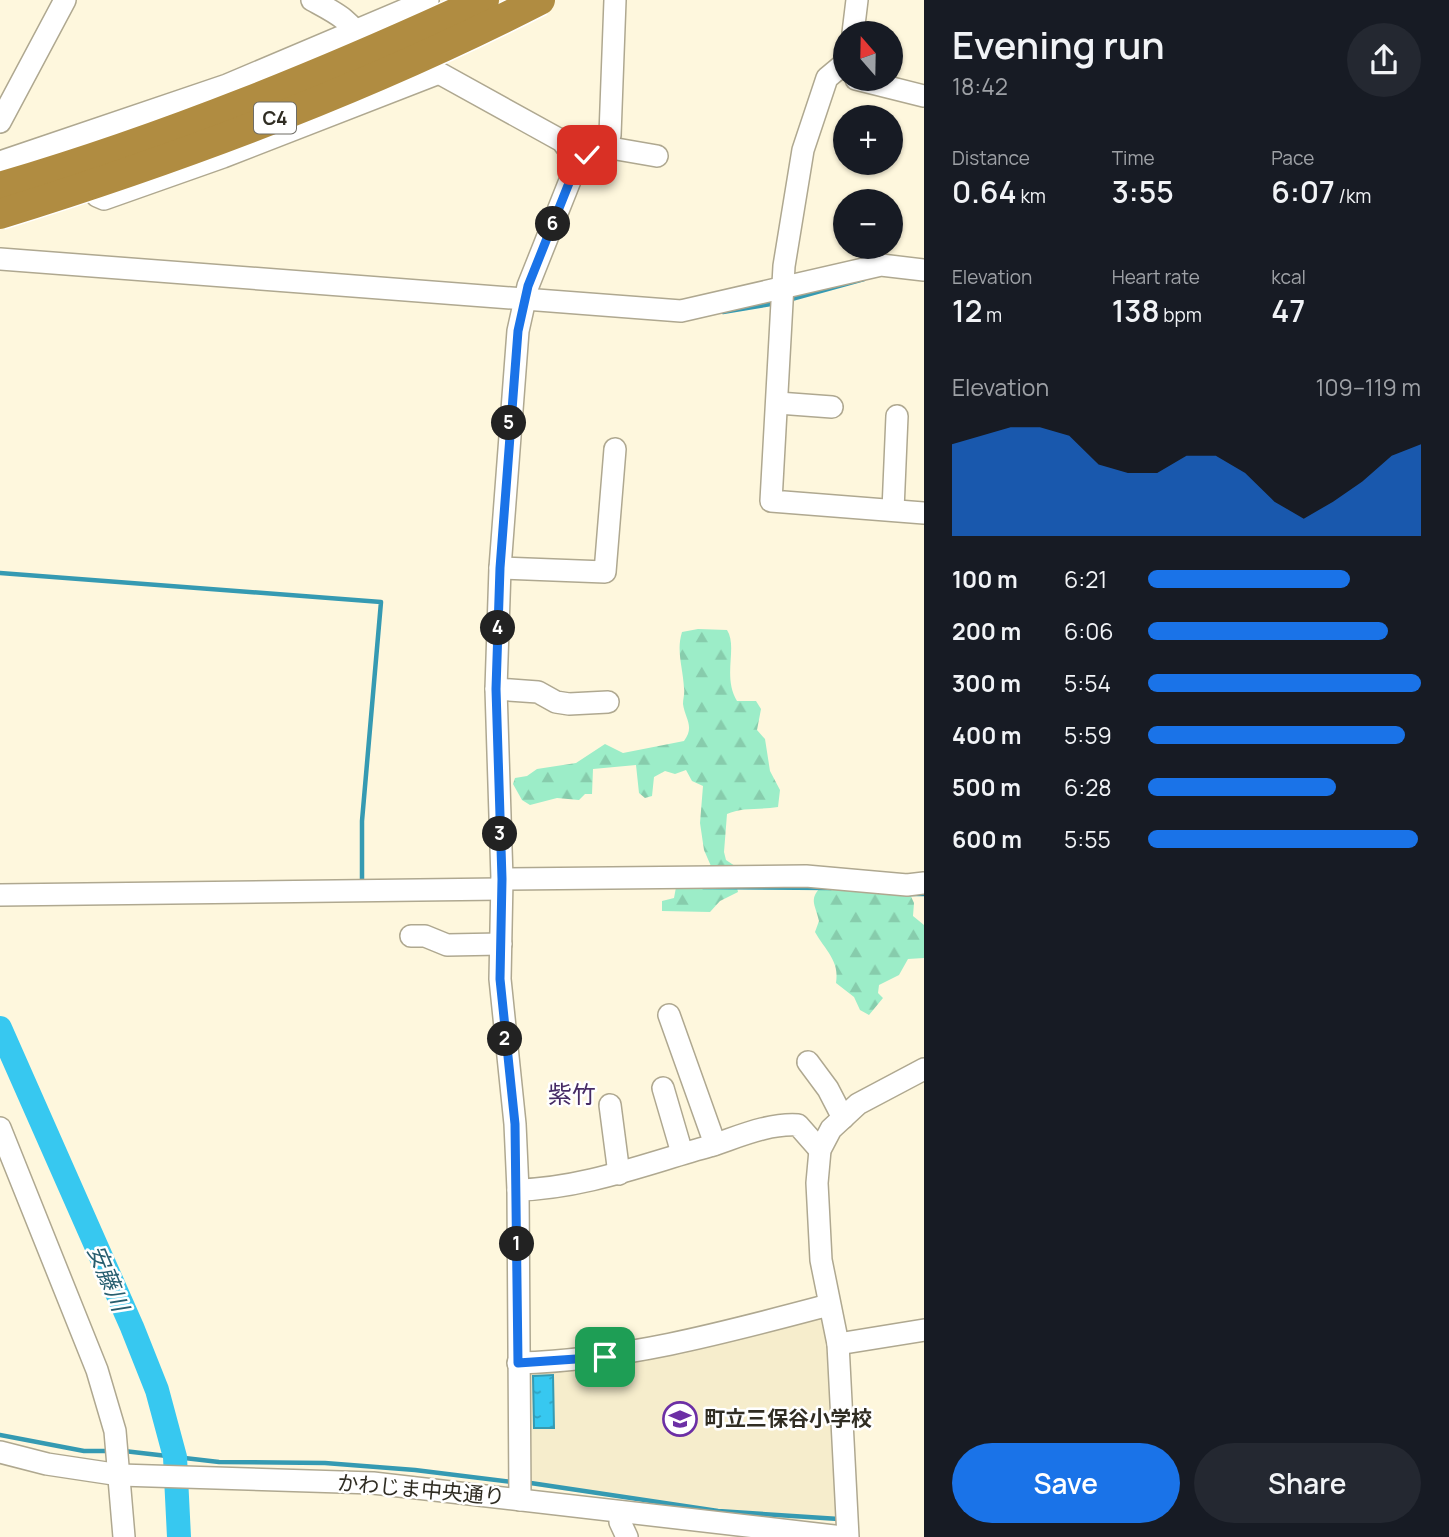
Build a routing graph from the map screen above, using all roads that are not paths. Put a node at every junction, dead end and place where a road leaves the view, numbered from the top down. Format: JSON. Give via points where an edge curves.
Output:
{"nodes":[{"id":1,"x":65,"y":0,"type":"edge"},
{"id":2,"x":312,"y":0,"type":"edge"},
{"id":3,"x":428,"y":0,"type":"edge"},
{"id":4,"x":484,"y":0,"type":"edge"},
{"id":5,"x":540,"y":0,"type":"edge"},
{"id":6,"x":615,"y":0,"type":"edge"},
{"id":7,"x":857,"y":0,"type":"edge"},
{"id":8,"x":854,"y":21,"type":"edge"},
{"id":9,"x":357,"y":32,"type":"junction"},
{"id":10,"x":833,"y":74,"type":"edge"},
{"id":11,"x":903,"y":91,"type":"edge"},
{"id":12,"x":383,"y":94,"type":"junction"},
{"id":13,"x":924,"y":96,"type":"edge"},
{"id":14,"x":0,"y":122,"type":"edge"},
{"id":15,"x":78,"y":138,"type":"junction"},
{"id":16,"x":605,"y":147,"type":"junction"},
{"id":17,"x":657,"y":156,"type":"dead end"},
{"id":18,"x":574,"y":158,"type":"junction"},
{"id":19,"x":0,"y":162,"type":"edge"},
{"id":20,"x":0,"y":187,"type":"edge"},
{"id":21,"x":0,"y":214,"type":"edge"},
{"id":22,"x":0,"y":259,"type":"edge"},
{"id":23,"x":924,"y":270,"type":"edge"},
{"id":24,"x":783,"y":288,"type":"junction"},
{"id":25,"x":524,"y":301,"type":"junction"},
{"id":26,"x":778,"y":402,"type":"junction"},
{"id":27,"x":832,"y":407,"type":"dead end"},
{"id":28,"x":897,"y":416,"type":"dead end"},
{"id":29,"x":615,"y":449,"type":"dead end"},
{"id":30,"x":893,"y":509,"type":"junction"},
{"id":31,"x":924,"y":513,"type":"edge"},
{"id":32,"x":500,"y":568,"type":"junction"},
{"id":33,"x":496,"y":689,"type":"junction"},
{"id":34,"x":608,"y":702,"type":"dead end"},
{"id":35,"x":924,"y":883,"type":"edge"},
{"id":36,"x":502,"y":884,"type":"junction"},
{"id":37,"x":0,"y":895,"type":"edge"},
{"id":38,"x":411,"y":936,"type":"dead end"},
{"id":39,"x":501,"y":944,"type":"junction"},
{"id":40,"x":669,"y":1015,"type":"dead end"},
{"id":41,"x":808,"y":1062,"type":"dead end"},
{"id":42,"x":924,"y":1069,"type":"edge"},
{"id":43,"x":663,"y":1088,"type":"dead end"},
{"id":44,"x":610,"y":1105,"type":"dead end"},
{"id":45,"x":843,"y":1118,"type":"junction"},
{"id":46,"x":0,"y":1128,"type":"edge"},
{"id":47,"x":715,"y":1144,"type":"junction"},
{"id":48,"x":820,"y":1150,"type":"junction"},
{"id":49,"x":682,"y":1153,"type":"junction"},
{"id":50,"x":619,"y":1174,"type":"junction"},
{"id":51,"x":518,"y":1189,"type":"junction"},
{"id":52,"x":829,"y":1305,"type":"junction"},
{"id":53,"x":924,"y":1330,"type":"edge"},
{"id":54,"x":838,"y":1344,"type":"junction"},
{"id":55,"x":518,"y":1363,"type":"junction"},
{"id":56,"x":0,"y":1451,"type":"edge"},
{"id":57,"x":120,"y":1475,"type":"junction"},
{"id":58,"x":520,"y":1500,"type":"junction"},
{"id":59,"x":621,"y":1512,"type":"junction"},
{"id":60,"x":124,"y":1537,"type":"edge"},
{"id":61,"x":626,"y":1537,"type":"edge"},
{"id":62,"x":845,"y":1537,"type":"edge"}],
"edges":[{"from":1,"to":14,"type":"street"},
{"from":2,"to":9,"type":"street","via":[[343,17]]},
{"from":3,"to":9,"type":"street"},
{"from":4,"to":20,"type":"highway","number":"C4","bridge":true,"via":[[197,123]]},
{"from":5,"to":21,"type":"highway","number":"C4","bridge":true,"via":[[427,54],[258,125]]},
{"from":6,"to":16,"type":"street","via":[[610,135]]},
{"from":7,"to":8,"type":"street"},
{"from":9,"to":12,"type":"street"},
{"from":9,"to":15,"type":"street"},
{"from":10,"to":24,"type":"street","via":[[827,78],[803,150]]},
{"from":11,"to":13,"type":"street"},
{"from":12,"to":15,"type":"street","via":[[104,200],[97,196]]},
{"from":12,"to":18,"type":"street","via":[[439,72],[562,141]]},
{"from":15,"to":19,"type":"street"},
{"from":16,"to":17,"type":"street"},
{"from":16,"to":18,"type":"street"},
{"from":18,"to":25,"type":"street","via":[[575,168]]},
{"from":22,"to":25,"type":"street"},
{"from":23,"to":24,"type":"street","via":[[881,265]]},
{"from":24,"to":25,"type":"street","via":[[681,311]]},
{"from":24,"to":26,"type":"street"},
{"from":25,"to":32,"type":"street","via":[[513,383]]},
{"from":26,"to":27,"type":"street"},
{"from":26,"to":30,"type":"street","via":[[771,501]]},
{"from":28,"to":30,"type":"street"},
{"from":29,"to":32,"type":"street","via":[[605,572]]},
{"from":30,"to":31,"type":"street"},
{"from":32,"to":33,"type":"street"},
{"from":33,"to":34,"type":"street","via":[[538,692],[569,704]]},
{"from":33,"to":36,"type":"street"},
{"from":35,"to":36,"type":"street","via":[[806,876]]},
{"from":36,"to":37,"type":"street"},
{"from":36,"to":39,"type":"street"},
{"from":38,"to":39,"type":"street","via":[[447,945]]},
{"from":39,"to":51,"type":"street"},
{"from":40,"to":47,"type":"street"},
{"from":41,"to":45,"type":"street"},
{"from":42,"to":45,"type":"street","via":[[858,1104]]},
{"from":43,"to":49,"type":"street"},
{"from":44,"to":50,"type":"street"},
{"from":45,"to":48,"type":"street"},
{"from":46,"to":57,"type":"street","via":[[97,1370],[115,1431]]},
{"from":47,"to":48,"type":"street","via":[[787,1124],[798,1125]]},
{"from":47,"to":49,"type":"street"},
{"from":48,"to":52,"type":"street","via":[[817,1212]]},
{"from":49,"to":50,"type":"street"},
{"from":50,"to":51,"type":"street","via":[[554,1189]]},
{"from":51,"to":55,"type":"street"},
{"from":52,"to":54,"type":"street"},
{"from":52,"to":55,"type":"street","via":[[666,1346],[561,1362]]},
{"from":53,"to":54,"type":"street"},
{"from":54,"to":62,"type":"street"},
{"from":55,"to":58,"type":"street"},
{"from":56,"to":57,"type":"street","name":"かわじま中央通り","via":[[47,1464]]},
{"from":57,"to":58,"type":"street","name":"かわじま中央通り","via":[[373,1483]]},
{"from":57,"to":60,"type":"street"},
{"from":58,"to":59,"type":"street","name":"かわじま中央通り"},
{"from":59,"to":61,"type":"street"},
{"from":59,"to":62,"type":"street","name":"かわじま中央通り"}]}
